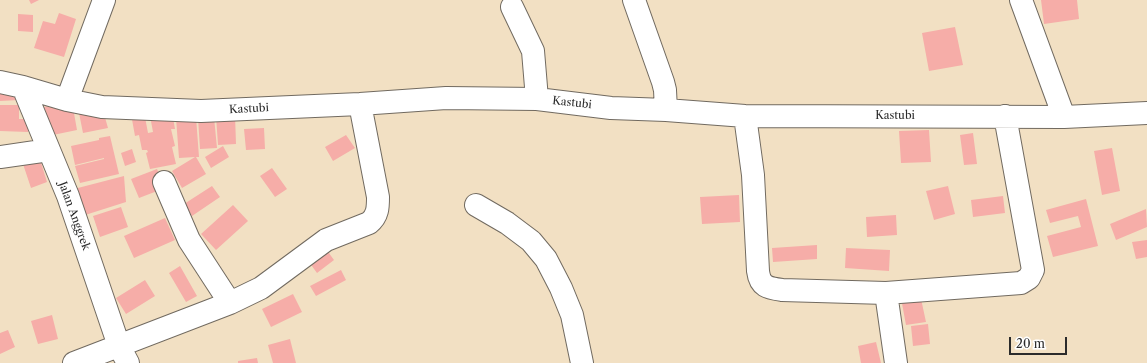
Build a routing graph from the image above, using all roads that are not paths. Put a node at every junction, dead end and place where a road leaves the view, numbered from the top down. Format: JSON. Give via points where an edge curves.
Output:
{"nodes":[{"id":1,"x":104,"y":0,"type":"edge"},
{"id":2,"x":634,"y":0,"type":"edge"},
{"id":3,"x":1021,"y":0,"type":"edge"},
{"id":4,"x":512,"y":7,"type":"dead end"},
{"id":5,"x":0,"y":82,"type":"edge"},
{"id":6,"x":23,"y":87,"type":"junction"},
{"id":7,"x":537,"y":99,"type":"junction"},
{"id":8,"x":67,"y":100,"type":"junction"},
{"id":9,"x":360,"y":104,"type":"junction"},
{"id":10,"x":666,"y":110,"type":"junction"},
{"id":11,"x":1147,"y":113,"type":"edge"},
{"id":12,"x":744,"y":116,"type":"junction"},
{"id":13,"x":1005,"y":116,"type":"junction"},
{"id":14,"x":1064,"y":117,"type":"junction"},
{"id":15,"x":49,"y":150,"type":"junction"},
{"id":16,"x":0,"y":157,"type":"edge"},
{"id":17,"x":164,"y":182,"type":"dead end"},
{"id":18,"x":476,"y":205,"type":"dead end"},
{"id":19,"x":886,"y":293,"type":"junction"},
{"id":20,"x":230,"y":303,"type":"junction"},
{"id":21,"x":123,"y":355,"type":"edge"},
{"id":22,"x":74,"y":363,"type":"edge"},
{"id":23,"x":582,"y":363,"type":"edge"},
{"id":24,"x":896,"y":363,"type":"edge"}],
"edges":[{"from":1,"to":8,"type":"street"},
{"from":2,"to":10,"type":"street","via":[[663,82]]},
{"from":3,"to":14,"type":"street"},
{"from":4,"to":7,"type":"street","via":[[533,51]]},
{"from":5,"to":6,"type":"street","name":"Kastubi"},
{"from":6,"to":8,"type":"street","name":"Kastubi"},
{"from":6,"to":15,"type":"street","name":"Jalan Anggrek"},
{"from":7,"to":9,"type":"street","name":"Kastubi","via":[[446,98]]},
{"from":7,"to":10,"type":"street","name":"Kastubi","via":[[611,108]]},
{"from":8,"to":9,"type":"street","name":"Kastubi","via":[[102,106],[201,111]]},
{"from":9,"to":20,"type":"street","via":[[378,197],[376,216],[369,223],[326,240],[261,288]]},
{"from":10,"to":12,"type":"street","name":"Kastubi"},
{"from":11,"to":14,"type":"street","name":"Kastubi"},
{"from":12,"to":13,"type":"street","name":"Kastubi"},
{"from":12,"to":19,"type":"street","via":[[753,175],[758,271],[762,283],[782,290]]},
{"from":13,"to":14,"type":"street","name":"Kastubi"},
{"from":13,"to":19,"type":"street","via":[[1033,270],[1029,278],[1021,283]]},
{"from":15,"to":16,"type":"street"},
{"from":15,"to":21,"type":"street","name":"Jalan Anggrek","via":[[68,196]]},
{"from":17,"to":20,"type":"street","via":[[189,240]]},
{"from":18,"to":23,"type":"street","via":[[532,241],[546,259],[572,315]]},
{"from":19,"to":24,"type":"street"},
{"from":20,"to":21,"type":"street"},
{"from":21,"to":22,"type":"street"}]}
